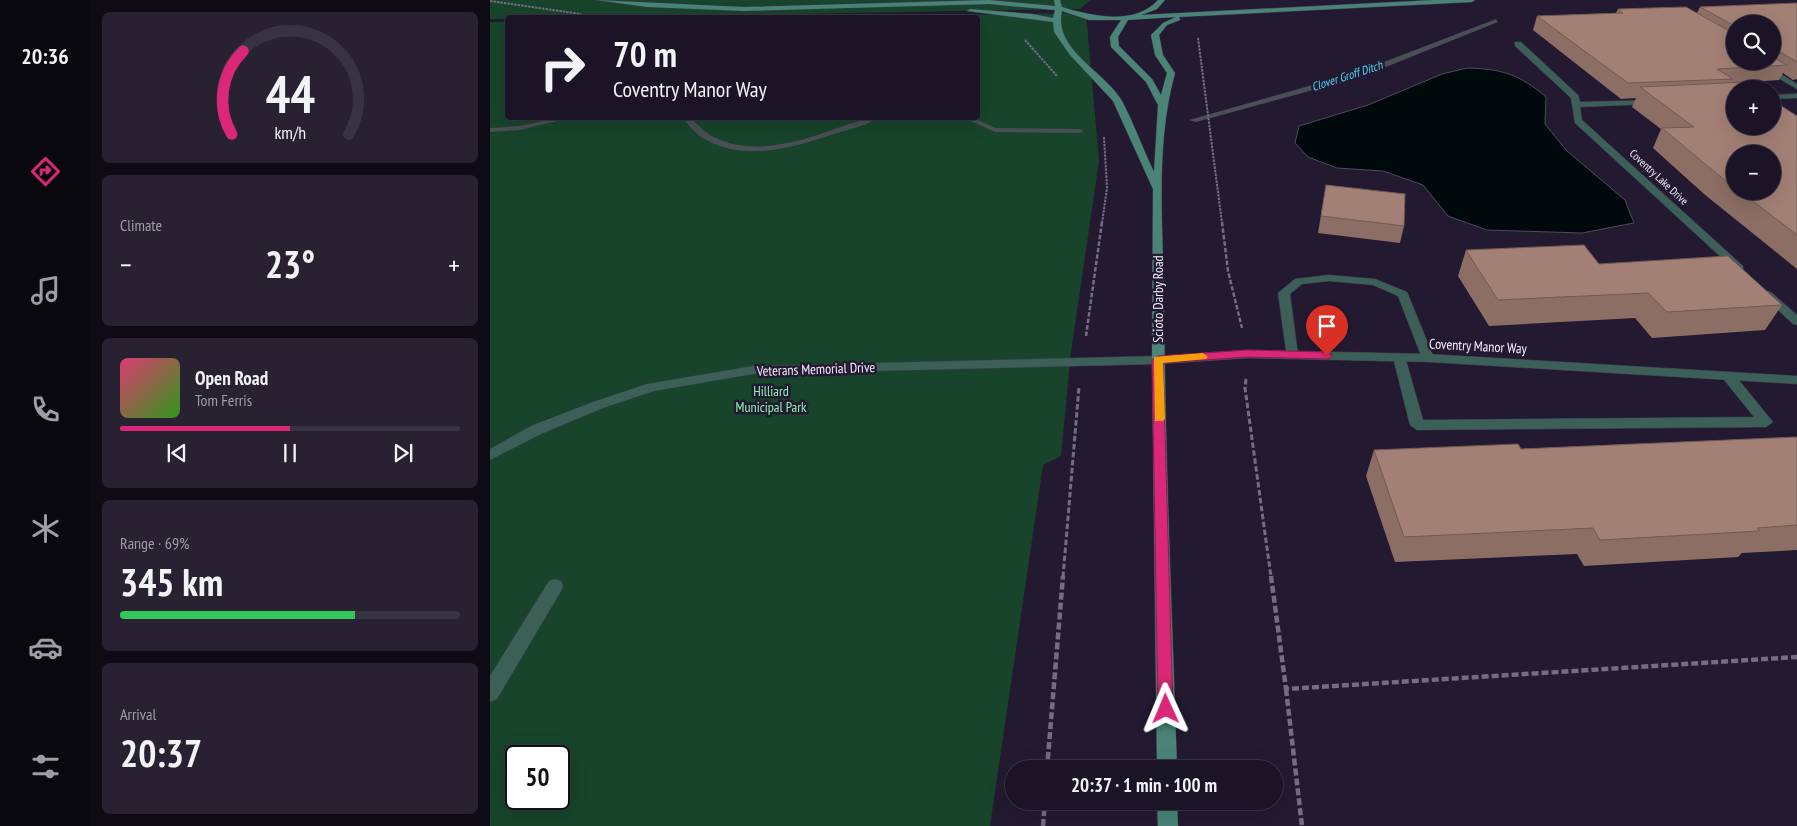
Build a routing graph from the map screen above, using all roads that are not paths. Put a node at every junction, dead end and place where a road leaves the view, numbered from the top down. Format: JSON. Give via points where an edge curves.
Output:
{"nodes":[{"id":1,"x":598,"y":0,"type":"edge"},
{"id":2,"x":1057,"y":0,"type":"edge"},
{"id":3,"x":1162,"y":0,"type":"edge"},
{"id":4,"x":1472,"y":0,"type":"edge"},
{"id":5,"x":900,"y":6,"type":"junction"},
{"id":6,"x":1060,"y":8,"type":"junction"},
{"id":7,"x":1183,"y":16,"type":"junction"},
{"id":8,"x":1126,"y":18,"type":"junction"},
{"id":9,"x":1056,"y":21,"type":"junction"},
{"id":10,"x":1518,"y":44,"type":"dead end"},
{"id":11,"x":1769,"y":70,"type":"edge"},
{"id":12,"x":1797,"y":87,"type":"edge"},
{"id":13,"x":1797,"y":96,"type":"edge"},
{"id":14,"x":1781,"y":97,"type":"edge"},
{"id":15,"x":1666,"y":101,"type":"edge"},
{"id":16,"x":1162,"y":105,"type":"junction"},
{"id":17,"x":1576,"y":105,"type":"junction"},
{"id":18,"x":1158,"y":190,"type":"junction"},
{"id":19,"x":1746,"y":274,"type":"edge"},
{"id":20,"x":1761,"y":288,"type":"edge"},
{"id":21,"x":1797,"y":321,"type":"edge"},
{"id":22,"x":1292,"y":355,"type":"junction"},
{"id":23,"x":1399,"y":357,"type":"junction"},
{"id":24,"x":1428,"y":358,"type":"junction"},
{"id":25,"x":1158,"y":360,"type":"junction"},
{"id":26,"x":1728,"y":376,"type":"junction"},
{"id":27,"x":1797,"y":380,"type":"edge"},
{"id":28,"x":490,"y":455,"type":"edge"},
{"id":29,"x":555,"y":586,"type":"dead end"},
{"id":30,"x":490,"y":693,"type":"edge"},
{"id":31,"x":1167,"y":760,"type":"edge"},
{"id":32,"x":1167,"y":810,"type":"edge"},
{"id":33,"x":1168,"y":826,"type":"edge"}],
"edges":[{"from":1,"to":5,"type":"main road","via":[[744,9]]},
{"from":2,"to":6,"type":"main road"},
{"from":3,"to":8,"type":"main road","via":[[1155,8]]},
{"from":4,"to":7,"type":"main road"},
{"from":5,"to":6,"type":"main road","via":[[989,2]]},
{"from":5,"to":9,"type":"main road","via":[[1032,16]]},
{"from":6,"to":8,"type":"main road","via":[[1089,18]]},
{"from":6,"to":9,"type":"main road"},
{"from":7,"to":8,"type":"main road"},
{"from":7,"to":16,"type":"main road","name":"Scioto Darby Road","via":[[1165,24],[1156,35],[1159,54],[1171,73]]},
{"from":8,"to":16,"type":"main road","via":[[1114,37],[1115,47],[1149,81]]},
{"from":9,"to":18,"type":"main road","name":"Scioto Darby Road","via":[[1058,32],[1073,53],[1117,100]]},
{"from":10,"to":17,"type":"street","name":"Coventry Lake Drive","via":[[1575,97]]},
{"from":11,"to":12,"type":"street"},
{"from":13,"to":14,"type":"street"},
{"from":15,"to":17,"type":"street"},
{"from":16,"to":18,"type":"main road","name":"Scioto Darby Road"},
{"from":17,"to":19,"type":"street","name":"Coventry Lake Drive","via":[[1578,121]]},
{"from":18,"to":25,"type":"main road","name":"Scioto Darby Road"},
{"from":20,"to":21,"type":"street"},
{"from":22,"to":23,"type":"street","name":"Coventry Manor Way"},
{"from":22,"to":24,"type":"street","via":[[1284,293],[1299,281],[1329,278],[1375,282],[1403,294]]},
{"from":22,"to":25,"type":"street","name":"Coventry Manor Way","via":[[1248,354]]},
{"from":23,"to":24,"type":"street","name":"Coventry Manor Way"},
{"from":23,"to":26,"type":"street","via":[[1418,425],[1766,422]]},
{"from":24,"to":26,"type":"street","name":"Coventry Manor Way"},
{"from":25,"to":28,"type":"street","name":"Veterans Memorial Drive","via":[[753,370],[707,376],[652,387],[598,405],[536,430]]},
{"from":25,"to":31,"type":"main road","name":"Scioto Darby Road"},
{"from":26,"to":27,"type":"street","name":"Coventry Manor Way"},
{"from":29,"to":30,"type":"street"},
{"from":32,"to":33,"type":"main road"}]}
